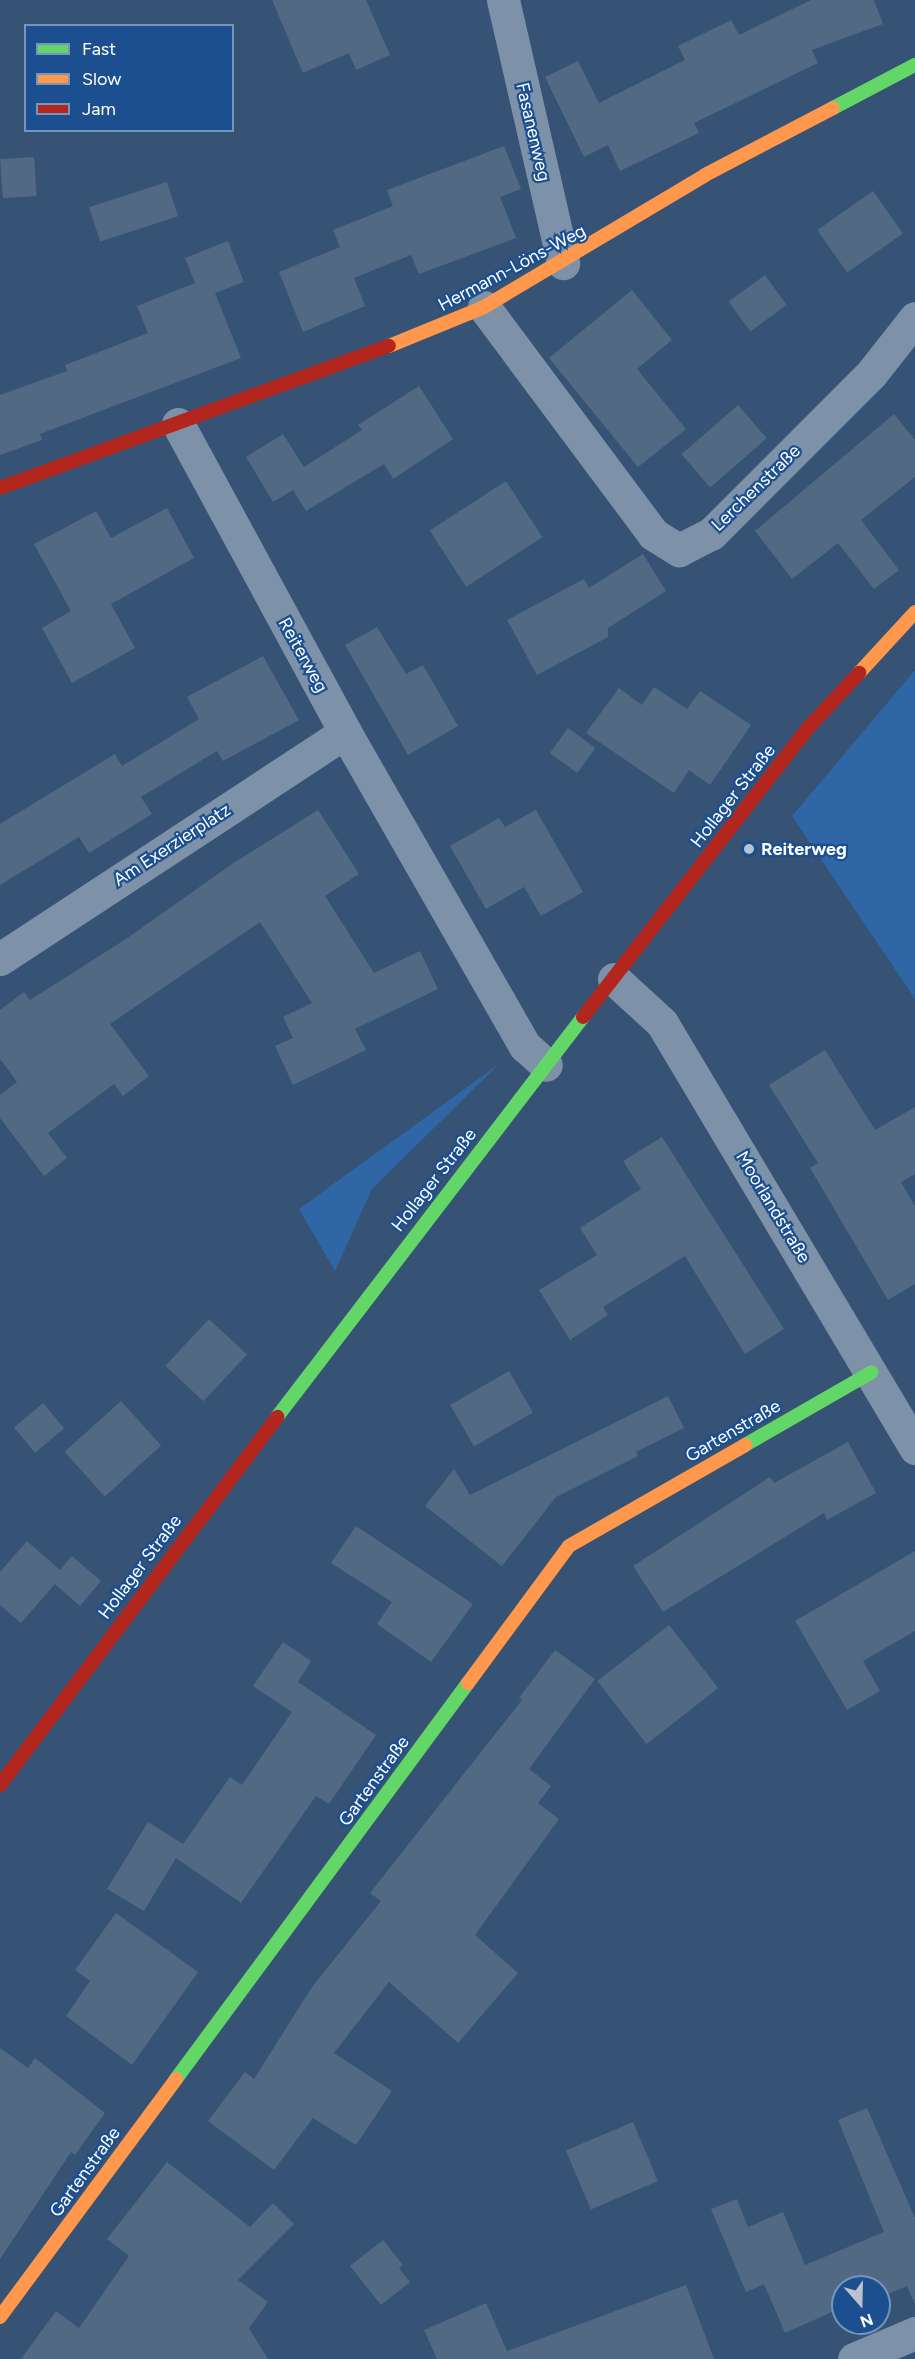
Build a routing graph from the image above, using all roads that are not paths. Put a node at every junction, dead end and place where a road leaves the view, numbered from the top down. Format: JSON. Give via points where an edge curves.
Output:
{"nodes":[{"id":1,"x":502,"y":0,"type":"edge"},
{"id":2,"x":915,"y":65,"type":"edge"},
{"id":3,"x":563,"y":264,"type":"junction"},
{"id":4,"x":484,"y":307,"type":"junction"},
{"id":5,"x":915,"y":318,"type":"edge"},
{"id":6,"x":178,"y":424,"type":"junction"},
{"id":7,"x":0,"y":488,"type":"edge"},
{"id":8,"x":915,"y":612,"type":"edge"},
{"id":9,"x":345,"y":732,"type":"junction"},
{"id":10,"x":0,"y":959,"type":"edge"},
{"id":11,"x":614,"y":979,"type":"junction"},
{"id":12,"x":546,"y":1065,"type":"junction"},
{"id":13,"x":872,"y":1372,"type":"junction"},
{"id":14,"x":915,"y":1448,"type":"edge"},
{"id":15,"x":0,"y":1785,"type":"edge"},
{"id":16,"x":0,"y":2317,"type":"edge"},
{"id":17,"x":915,"y":2333,"type":"edge"},
{"id":18,"x":854,"y":2359,"type":"edge"}],
"edges":[{"from":1,"to":3,"type":"street","name":"Fasanenweg"},
{"from":2,"to":3,"type":"street","name":"Hermann-Löns-Weg","via":[[705,175]]},
{"from":3,"to":4,"type":"street","name":"Hermann-Löns-Weg"},
{"from":4,"to":5,"type":"street","name":"Lerchenstraße","via":[[653,534],[679,550],[711,534],[872,374]]},
{"from":4,"to":6,"type":"street","name":"Hermann-Löns-Weg","via":[[430,331]]},
{"from":6,"to":7,"type":"street","name":"Hermann-Löns-Weg"},
{"from":6,"to":9,"type":"street","name":"Reiterweg"},
{"from":8,"to":11,"type":"street","name":"Hollager Straße","via":[[809,727]]},
{"from":9,"to":10,"type":"street","name":"Am Exerzierplatz"},
{"from":9,"to":12,"type":"street","name":"Reiterweg","via":[[525,1046]]},
{"from":11,"to":12,"type":"street","name":"Hollager Straße"},
{"from":11,"to":13,"type":"street","name":"Moorlandstraße","via":[[662,1023]]},
{"from":12,"to":15,"type":"street","name":"Hollager Straße"},
{"from":13,"to":14,"type":"street","name":"Moorlandstraße"},
{"from":13,"to":16,"type":"street","name":"Gartenstraße","via":[[569,1546]]},
{"from":17,"to":18,"type":"street"}]}
